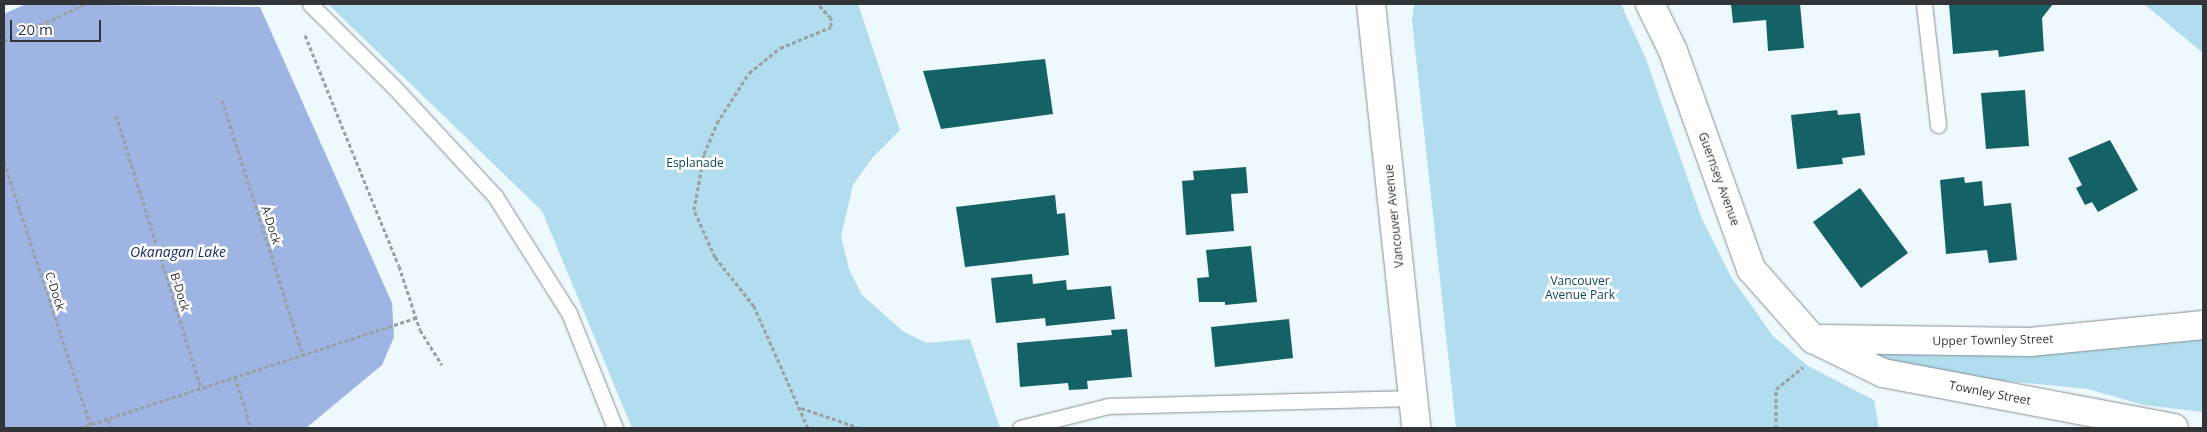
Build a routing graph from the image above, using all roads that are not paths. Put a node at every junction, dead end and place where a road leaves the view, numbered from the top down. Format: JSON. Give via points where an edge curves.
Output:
{"nodes":[{"id":1,"x":310,"y":4,"type":"edge"},
{"id":2,"x":1371,"y":4,"type":"edge"},
{"id":3,"x":1650,"y":4,"type":"edge"},
{"id":4,"x":1924,"y":4,"type":"edge"},
{"id":5,"x":1938,"y":125,"type":"dead end"},
{"id":6,"x":2203,"y":325,"type":"edge"},
{"id":7,"x":1821,"y":343,"type":"junction"},
{"id":8,"x":1413,"y":398,"type":"junction"},
{"id":9,"x":2081,"y":419,"type":"edge"},
{"id":10,"x":615,"y":428,"type":"edge"},
{"id":11,"x":1020,"y":428,"type":"edge"},
{"id":12,"x":1416,"y":428,"type":"edge"},
{"id":13,"x":2174,"y":428,"type":"edge"}],
"edges":[{"from":1,"to":10,"type":"lane","via":[[394,87],[495,196],[569,313]]},
{"from":2,"to":8,"type":"street","name":"Vancouver Avenue"},
{"from":3,"to":7,"type":"street","name":"Guernsey Avenue","via":[[1673,51],[1751,269]]},
{"from":4,"to":5,"type":"lane"},
{"from":6,"to":7,"type":"street","name":"Upper Townley Street","via":[[2030,342]]},
{"from":7,"to":9,"type":"street","name":"Townley Street","via":[[1883,373]]},
{"from":8,"to":11,"type":"lane","via":[[1108,406]]},
{"from":8,"to":12,"type":"street","name":"Vancouver Avenue"},
{"from":9,"to":13,"type":"street","name":"Townley Street"}]}
